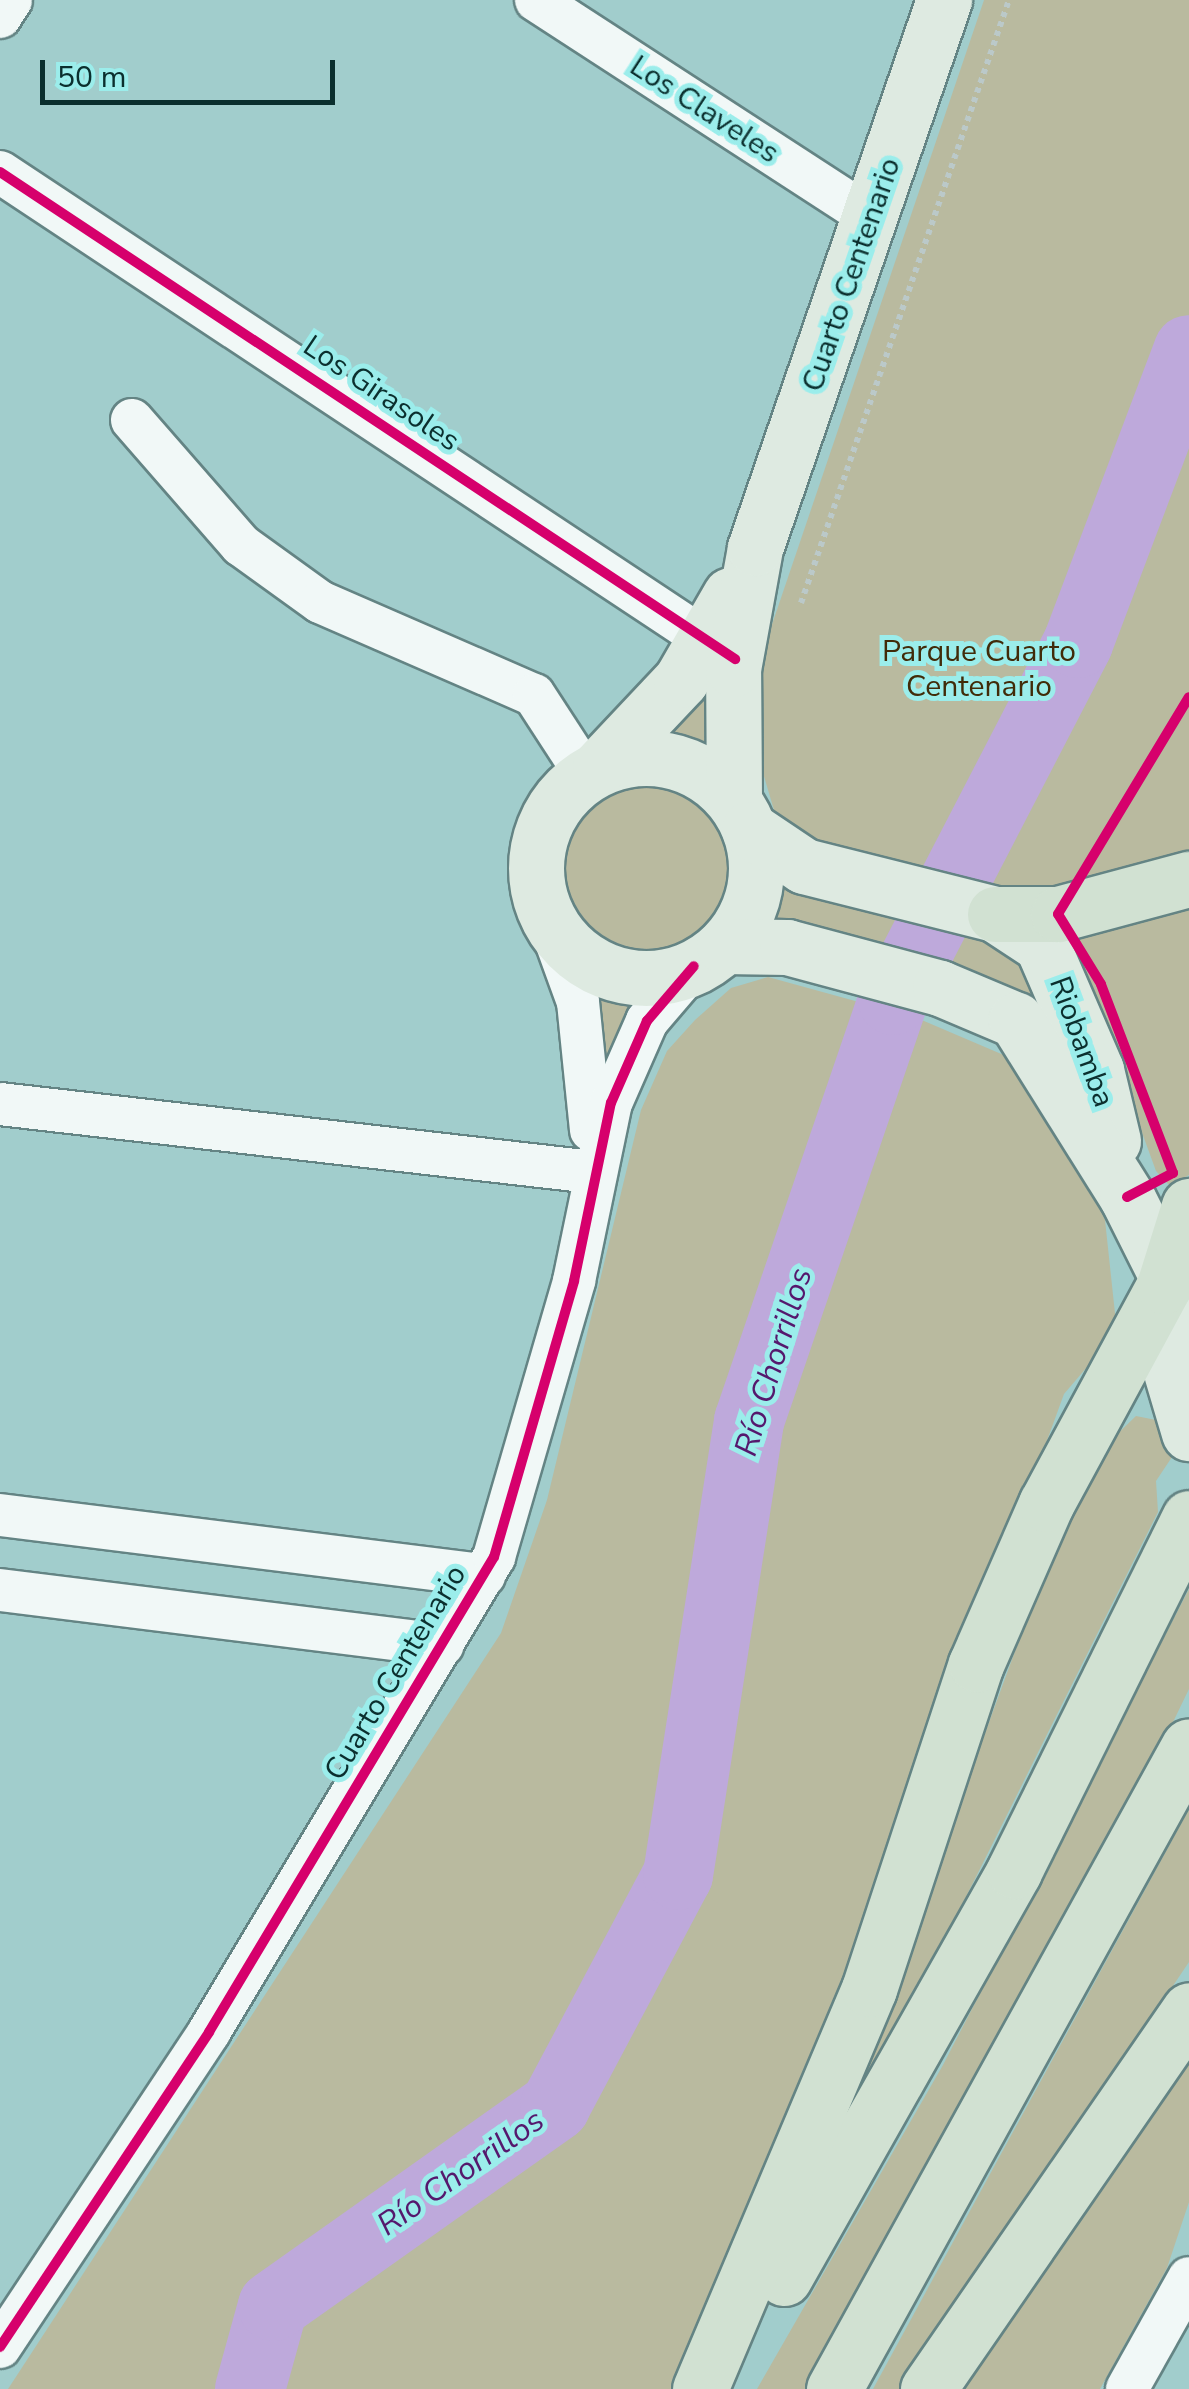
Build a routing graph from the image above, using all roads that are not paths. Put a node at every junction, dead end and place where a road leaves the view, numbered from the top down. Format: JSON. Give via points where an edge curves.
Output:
{"nodes":[{"id":1,"x":11,"y":0,"type":"edge"},
{"id":2,"x":536,"y":0,"type":"edge"},
{"id":3,"x":944,"y":0,"type":"edge"},
{"id":4,"x":0,"y":17,"type":"edge"},
{"id":5,"x":0,"y":172,"type":"edge"},
{"id":6,"x":873,"y":220,"type":"junction"},
{"id":7,"x":132,"y":420,"type":"dead end"},
{"id":8,"x":721,"y":650,"type":"junction"},
{"id":9,"x":593,"y":770,"type":"junction"},
{"id":10,"x":742,"y":815,"type":"junction"},
{"id":11,"x":1189,"y":879,"type":"edge"},
{"id":12,"x":995,"y":914,"type":"junction"},
{"id":13,"x":549,"y":922,"type":"junction"},
{"id":14,"x":709,"y":956,"type":"junction"},
{"id":15,"x":0,"y":1104,"type":"edge"},
{"id":16,"x":592,"y":1172,"type":"junction"},
{"id":17,"x":1127,"y":1197,"type":"junction"},
{"id":18,"x":1189,"y":1206,"type":"edge"},
{"id":19,"x":1176,"y":1304,"type":"edge"},
{"id":20,"x":1189,"y":1433,"type":"edge"},
{"id":21,"x":0,"y":1516,"type":"edge"},
{"id":22,"x":1180,"y":1537,"type":"edge"},
{"id":23,"x":484,"y":1575,"type":"junction"},
{"id":24,"x":0,"y":1590,"type":"edge"},
{"id":25,"x":442,"y":1645,"type":"junction"},
{"id":26,"x":1189,"y":1746,"type":"edge"},
{"id":27,"x":1189,"y":2010,"type":"edge"},
{"id":28,"x":1189,"y":2278,"type":"edge"},
{"id":29,"x":0,"y":2347,"type":"edge"},
{"id":30,"x":700,"y":2389,"type":"edge"},
{"id":31,"x":722,"y":2389,"type":"edge"},
{"id":32,"x":834,"y":2389,"type":"edge"},
{"id":33,"x":928,"y":2389,"type":"edge"},
{"id":34,"x":1127,"y":2389,"type":"edge"}],
"edges":[{"from":1,"to":4,"type":"street"},
{"from":2,"to":6,"type":"street","name":"Los Claveles"},
{"from":3,"to":6,"type":"main road","name":"Cuarto Centenario"},
{"from":5,"to":8,"type":"street","name":"Los Girasoles"},
{"from":6,"to":8,"type":"main road","name":"Cuarto Centenario"},
{"from":7,"to":9,"type":"street","via":[[240,545],[320,602],[534,694]]},
{"from":8,"to":9,"type":"main road","name":"Cuarto Centenario"},
{"from":8,"to":10,"type":"main road","name":"Cuarto Centenario"},
{"from":9,"to":10,"type":"main road","via":[[681,763]]},
{"from":9,"to":13,"type":"main road","via":[[560,797],[535,858]]},
{"from":10,"to":12,"type":"main road","name":"Riobamba","via":[[804,866]]},
{"from":10,"to":14,"type":"main road","via":[[754,891]]},
{"from":11,"to":12,"type":"highway","via":[[1058,914]]},
{"from":12,"to":17,"type":"main road","name":"Riobamba","via":[[1042,944],[1067,992]]},
{"from":13,"to":14,"type":"main road","via":[[569,948],[620,975]]},
{"from":13,"to":16,"type":"street","name":"Cuarto Centenario","via":[[586,1044]]},
{"from":14,"to":16,"type":"street","name":"Cuarto Centenario","via":[[627,1056]]},
{"from":14,"to":17,"type":"main road","name":"Riobamba","via":[[787,947],[940,988],[1016,1020]]},
{"from":15,"to":16,"type":"street"},
{"from":16,"to":23,"type":"street","name":"Cuarto Centenario","via":[[527,1459]]},
{"from":17,"to":19,"type":"main road","name":"Riobamba"},
{"from":18,"to":19,"type":"highway"},
{"from":19,"to":20,"type":"main road","name":"Riobamba","via":[[1163,1346]]},
{"from":19,"to":30,"type":"highway","via":[[1046,1504],[984,1646],[868,1990]]},
{"from":21,"to":23,"type":"street"},
{"from":22,"to":31,"type":"highway","via":[[1014,1871]]},
{"from":23,"to":25,"type":"street","name":"Cuarto Centenario"},
{"from":24,"to":25,"type":"street"},
{"from":25,"to":29,"type":"street","name":"Cuarto Centenario","via":[[209,2032]]},
{"from":26,"to":32,"type":"highway"},
{"from":27,"to":33,"type":"highway"},
{"from":28,"to":34,"type":"street"}]}
